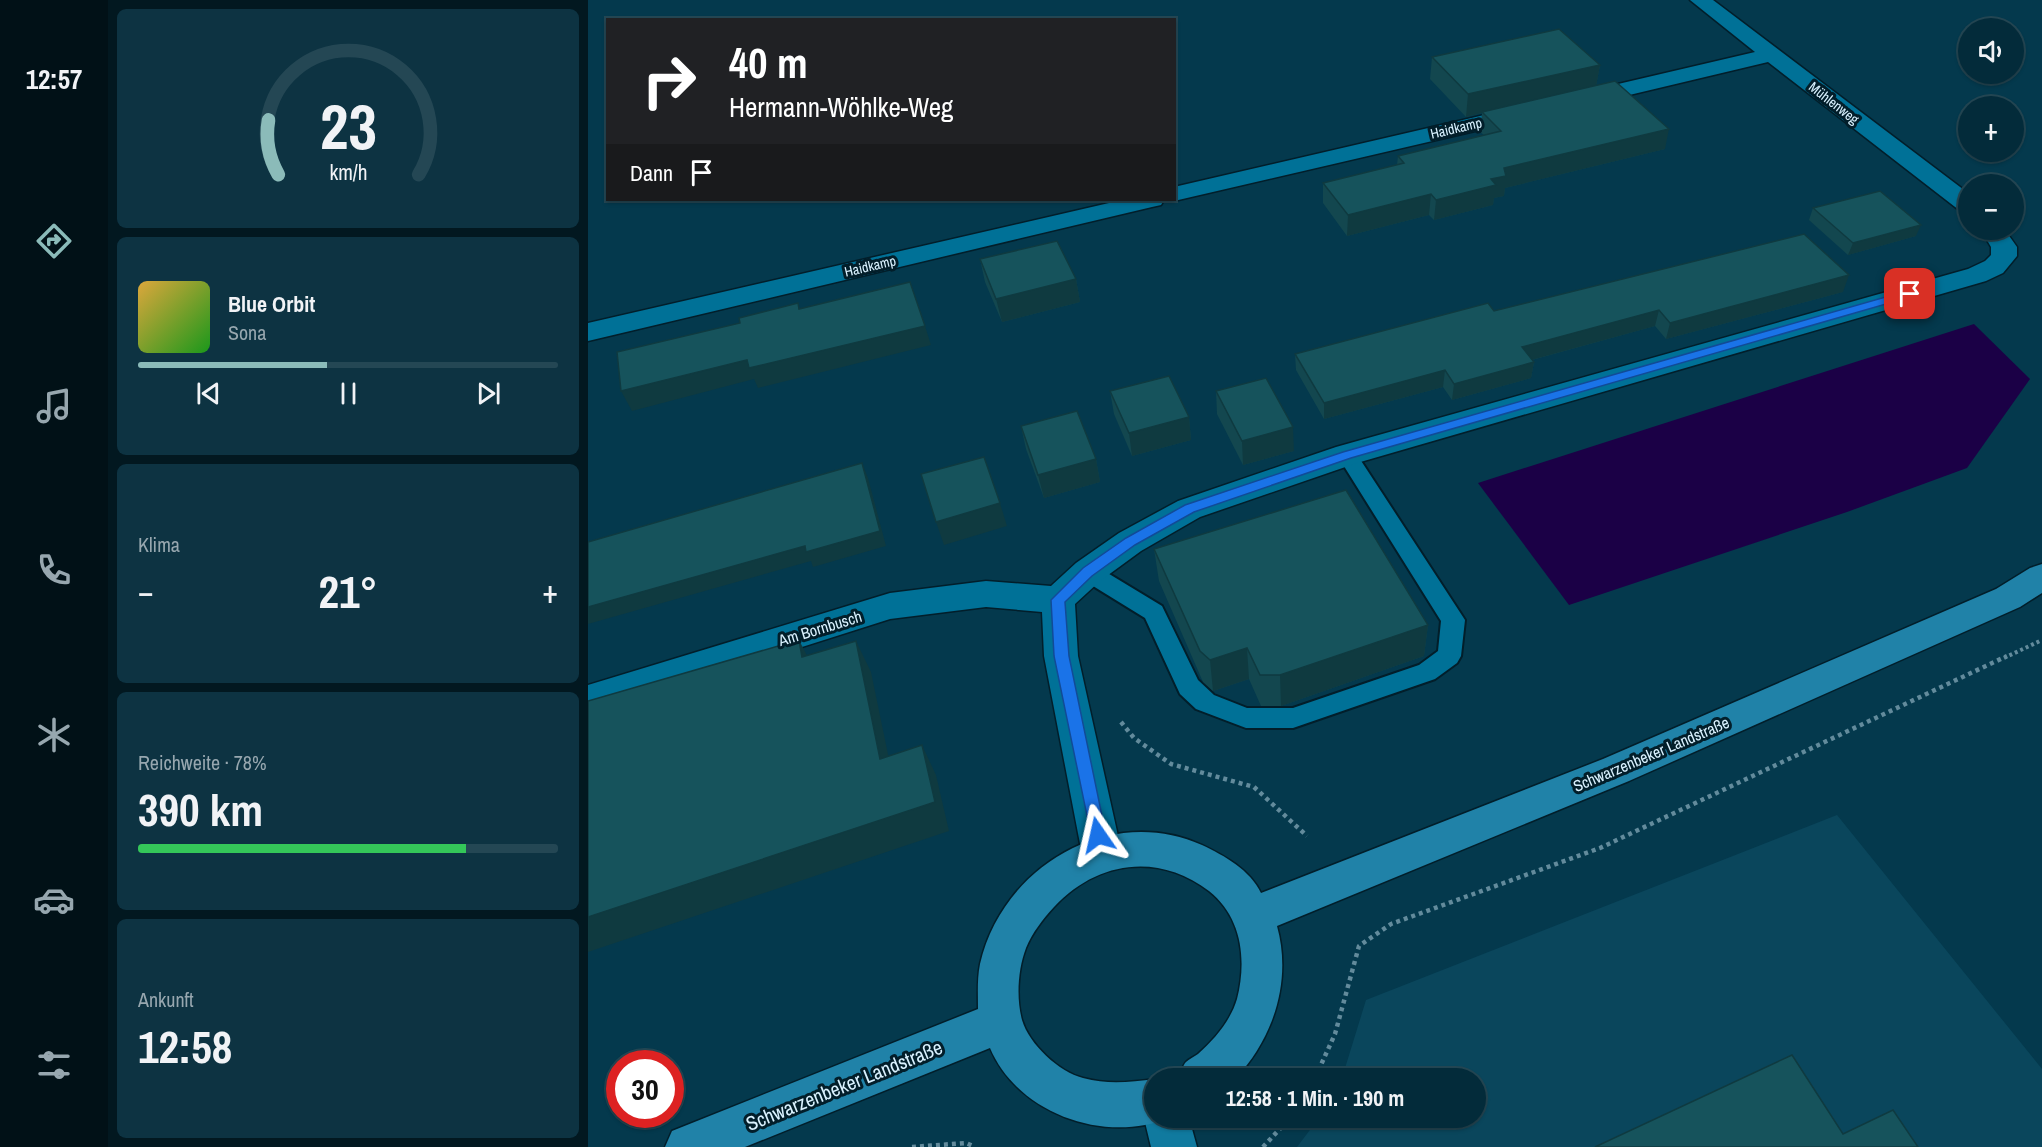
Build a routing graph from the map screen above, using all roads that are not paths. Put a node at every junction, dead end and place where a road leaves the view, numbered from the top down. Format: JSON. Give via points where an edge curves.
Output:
{"nodes":[{"id":1,"x":1700,"y":0,"type":"edge"},
{"id":2,"x":1772,"y":55,"type":"junction"},
{"id":3,"x":1563,"y":104,"type":"edge"},
{"id":4,"x":1540,"y":109,"type":"edge"},
{"id":5,"x":1176,"y":194,"type":"edge"},
{"id":6,"x":1958,"y":197,"type":"edge"},
{"id":7,"x":1148,"y":201,"type":"edge"},
{"id":8,"x":1999,"y":243,"type":"edge"},
{"id":9,"x":588,"y":332,"type":"edge"},
{"id":10,"x":1347,"y":455,"type":"junction"},
{"id":11,"x":1088,"y":572,"type":"junction"},
{"id":12,"x":2042,"y":577,"type":"edge"},
{"id":13,"x":1058,"y":600,"type":"junction"},
{"id":14,"x":588,"y":700,"type":"edge"},
{"id":15,"x":1102,"y":854,"type":"junction"},
{"id":16,"x":1253,"y":916,"type":"junction"},
{"id":17,"x":1001,"y":1022,"type":"junction"},
{"id":18,"x":1212,"y":1068,"type":"edge"},
{"id":19,"x":1144,"y":1103,"type":"edge"},
{"id":20,"x":1169,"y":1128,"type":"edge"},
{"id":21,"x":688,"y":1147,"type":"edge"},
{"id":22,"x":1174,"y":1147,"type":"edge"}],
"edges":[{"from":1,"to":2,"type":"street","name":"Mühlenweg"},
{"from":2,"to":3,"type":"street"},
{"from":2,"to":6,"type":"street","name":"Mühlenweg"},
{"from":4,"to":5,"type":"street","name":"Haidkamp"},
{"from":7,"to":9,"type":"street","name":"Haidkamp"},
{"from":8,"to":10,"type":"street","via":[[1994,267],[1977,274]]},
{"from":10,"to":11,"type":"street","via":[[1190,508],[1130,542]]},
{"from":10,"to":11,"type":"lane","via":[[1453,620],[1449,657],[1427,672],[1293,718],[1246,717],[1205,702],[1189,687],[1154,612]]},
{"from":11,"to":13,"type":"street"},
{"from":12,"to":16,"type":"main road","name":"Schwarzenbeker Landstraße","via":[[2008,598],[1616,770]]},
{"from":13,"to":14,"type":"street","name":"Am Bornbusch","via":[[986,594],[890,606]]},
{"from":13,"to":15,"type":"street","via":[[1061,656]]},
{"from":15,"to":16,"type":"main road","via":[[1139,848],[1174,852],[1207,864],[1234,886]]},
{"from":15,"to":17,"type":"main road","via":[[1064,873],[1031,901],[1008,938],[997,980]]},
{"from":16,"to":18,"type":"main road","via":[[1263,956],[1259,1000],[1239,1042]]},
{"from":17,"to":19,"type":"main road","via":[[1018,1057],[1045,1084],[1080,1101],[1121,1107]]},
{"from":17,"to":21,"type":"main road","name":"Schwarzenbeker Landstraße"},
{"from":20,"to":22,"type":"street"}]}
